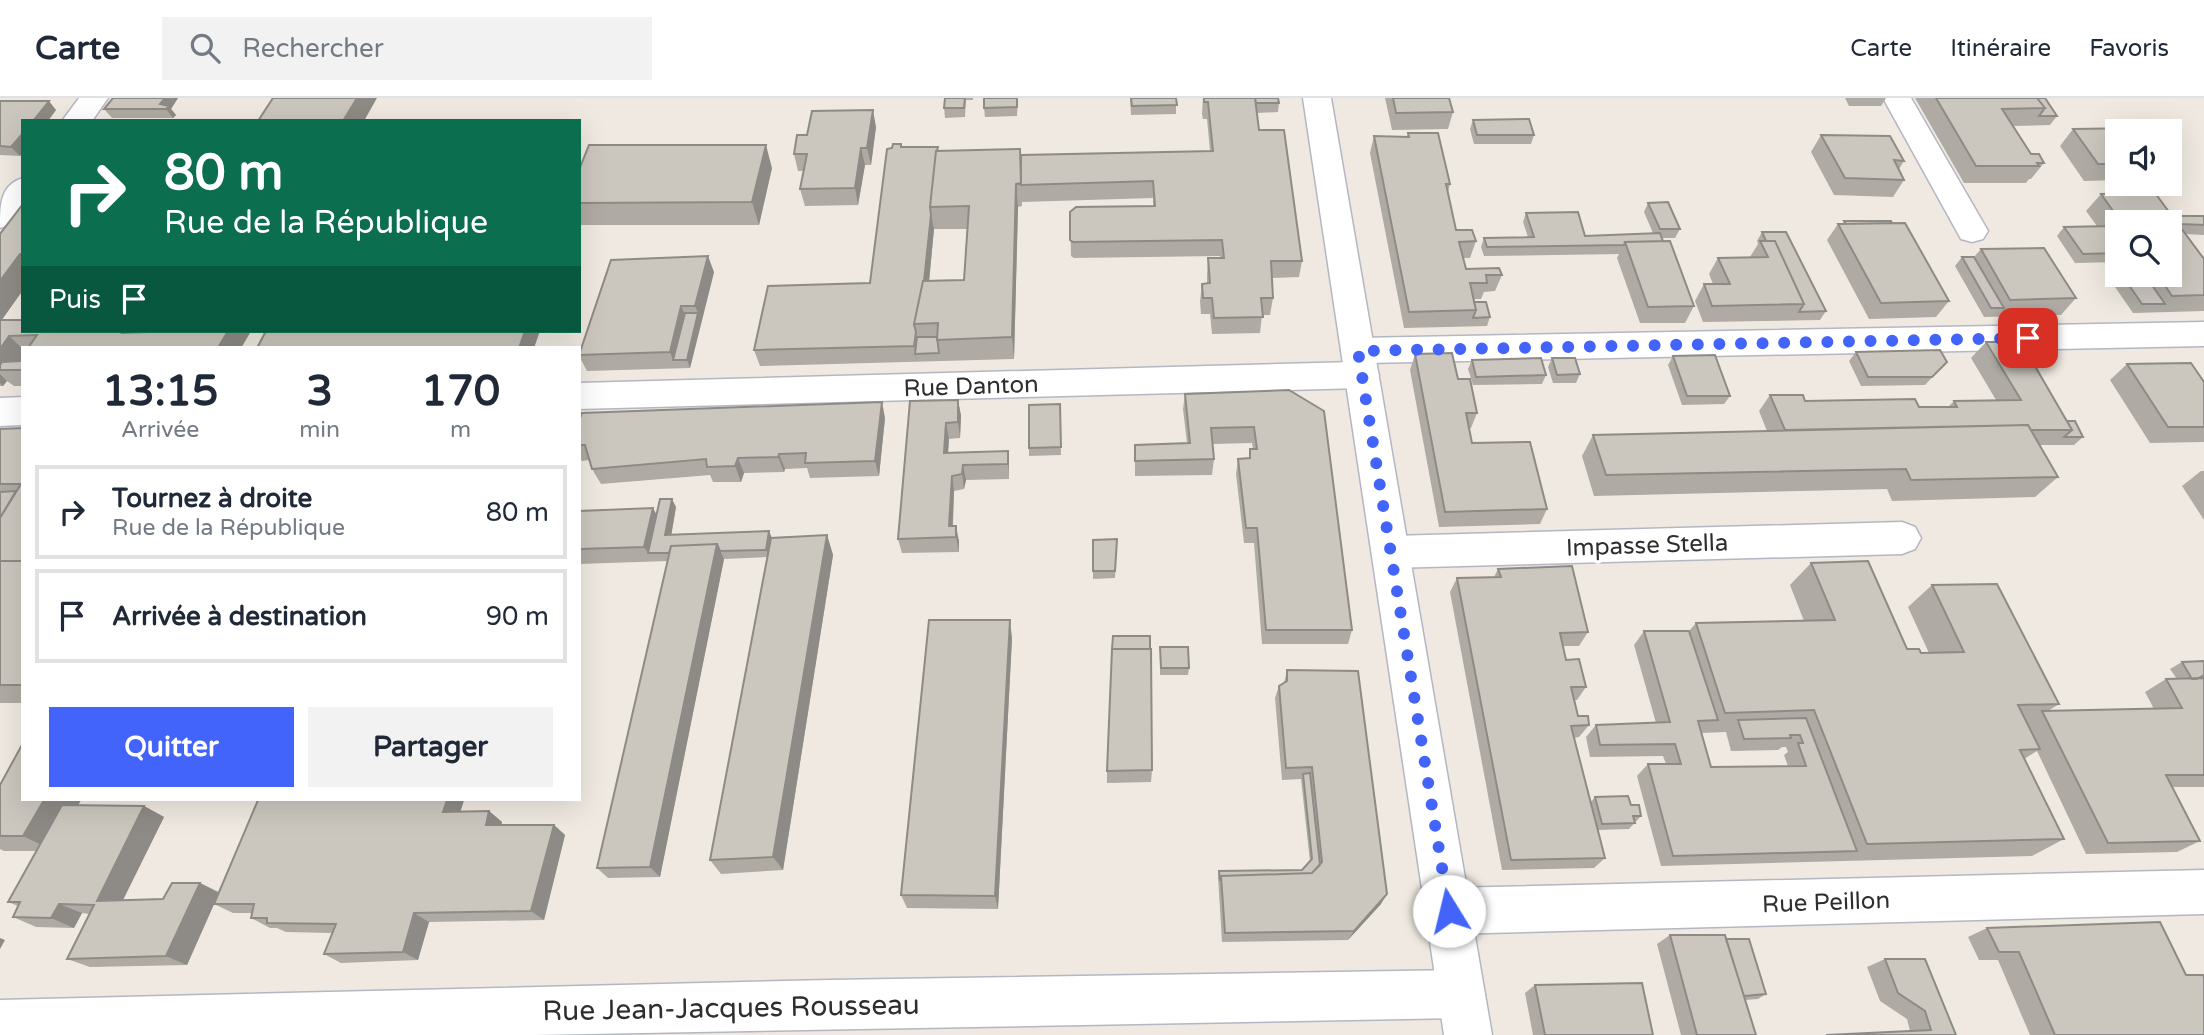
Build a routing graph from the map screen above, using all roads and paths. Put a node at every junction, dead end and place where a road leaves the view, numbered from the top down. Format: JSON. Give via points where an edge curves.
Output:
{"nodes":[{"id":1,"x":94,"y":98,"type":"edge"},
{"id":2,"x":1317,"y":98,"type":"edge"},
{"id":3,"x":1897,"y":98,"type":"edge"},
{"id":4,"x":78,"y":119,"type":"edge"},
{"id":5,"x":21,"y":191,"type":"edge"},
{"id":6,"x":0,"y":217,"type":"edge"},
{"id":7,"x":1972,"y":232,"type":"dead end"},
{"id":8,"x":2204,"y":334,"type":"edge"},
{"id":9,"x":1360,"y":363,"type":"junction"},
{"id":10,"x":581,"y":396,"type":"edge"},
{"id":11,"x":21,"y":411,"type":"edge"},
{"id":12,"x":0,"y":412,"type":"edge"},
{"id":13,"x":1902,"y":538,"type":"dead end"},
{"id":14,"x":1391,"y":552,"type":"junction"},
{"id":15,"x":2204,"y":892,"type":"edge"},
{"id":16,"x":1449,"y":911,"type":"junction"},
{"id":17,"x":1465,"y":1014,"type":"edge"},
{"id":18,"x":0,"y":1024,"type":"edge"}],
"edges":[{"from":1,"to":4,"type":"street"},
{"from":2,"to":9,"type":"street"},
{"from":3,"to":7,"type":"street"},
{"from":5,"to":6,"type":"street"},
{"from":8,"to":9,"type":"street","name":"Rue Danton"},
{"from":9,"to":10,"type":"street","name":"Rue Danton"},
{"from":9,"to":14,"type":"street"},
{"from":11,"to":12,"type":"street"},
{"from":13,"to":14,"type":"street","name":"Impasse Stella"},
{"from":14,"to":16,"type":"street"},
{"from":15,"to":16,"type":"street","name":"Rue Peillon"},
{"from":16,"to":17,"type":"street"},
{"from":17,"to":18,"type":"street","name":"Rue Jean-Jacques Rousseau","via":[[842,1004]]}]}
